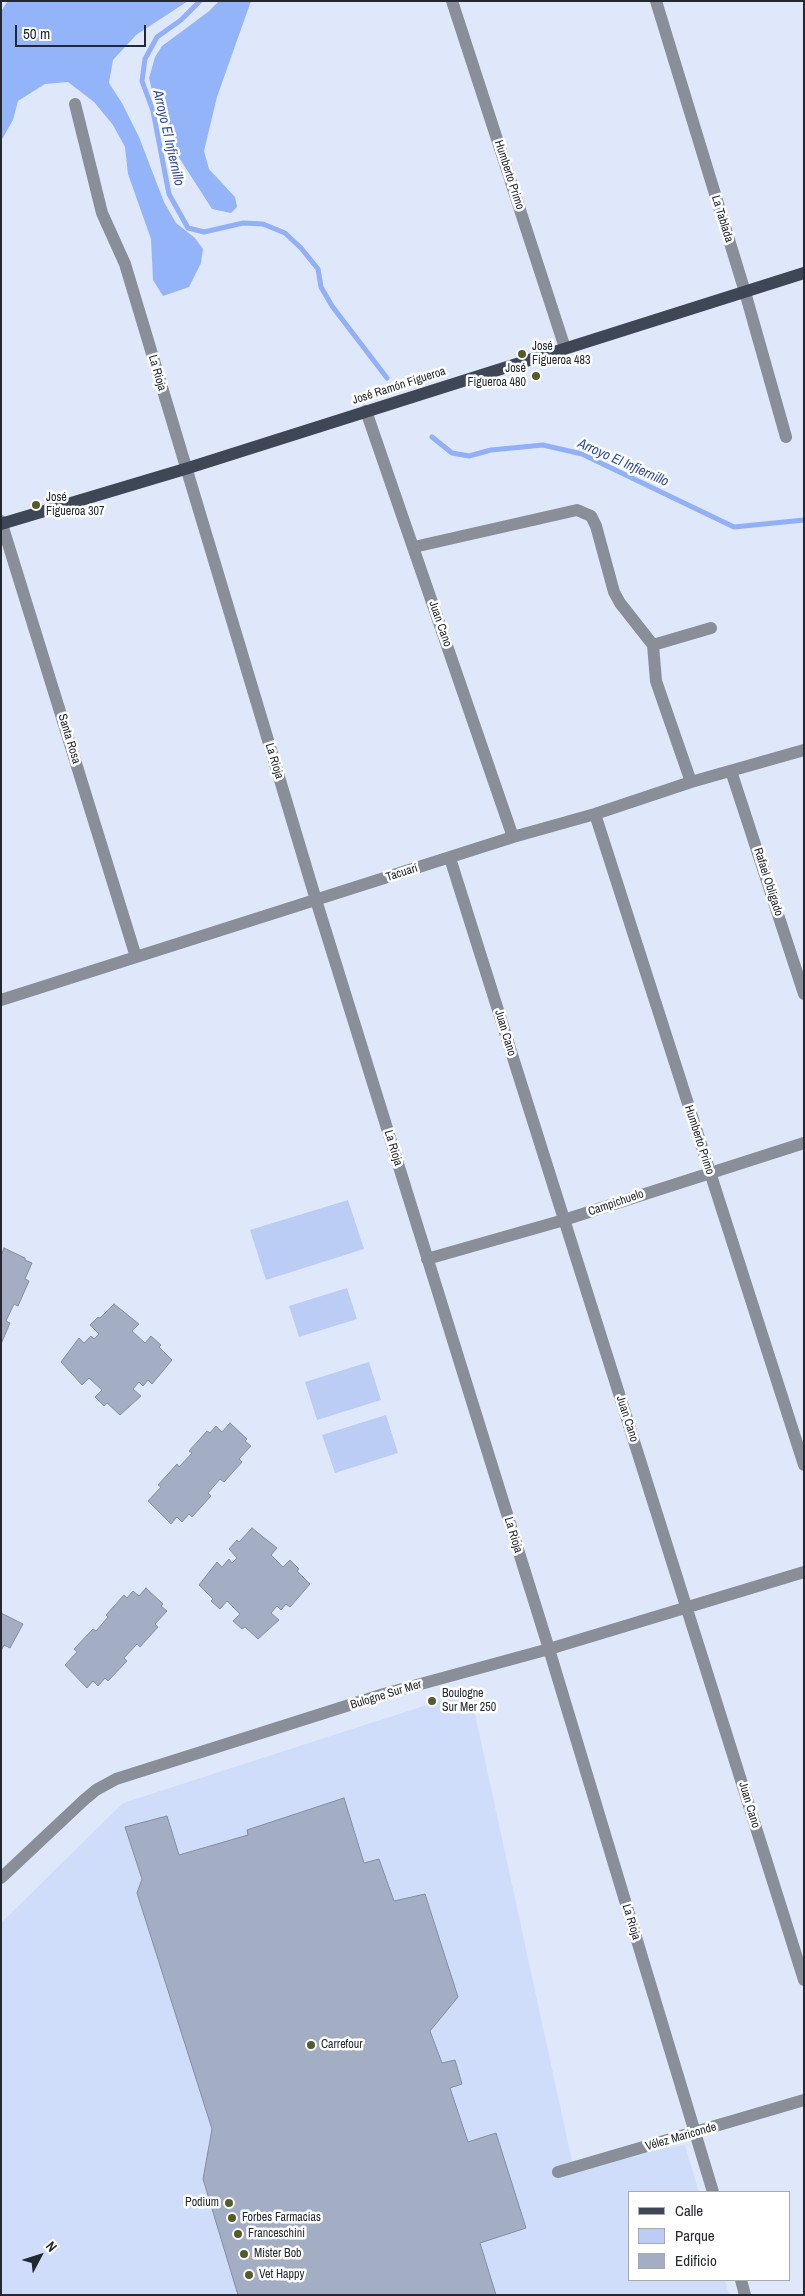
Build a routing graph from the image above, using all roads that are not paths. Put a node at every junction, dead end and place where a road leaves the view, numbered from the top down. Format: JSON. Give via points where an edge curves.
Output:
{"nodes":[{"id":1,"x":452,"y":1,"type":"edge"},
{"id":2,"x":656,"y":1,"type":"edge"},
{"id":3,"x":75,"y":104,"type":"dead end"},
{"id":4,"x":804,"y":273,"type":"edge"},
{"id":5,"x":744,"y":292,"type":"junction"},
{"id":6,"x":565,"y":348,"type":"junction"},
{"id":7,"x":366,"y":411,"type":"junction"},
{"id":8,"x":786,"y":437,"type":"dead end"},
{"id":9,"x":185,"y":469,"type":"junction"},
{"id":10,"x":2,"y":523,"type":"edge"},
{"id":11,"x":414,"y":547,"type":"junction"},
{"id":12,"x":711,"y":628,"type":"dead end"},
{"id":13,"x":652,"y":645,"type":"junction"},
{"id":14,"x":804,"y":750,"type":"edge"},
{"id":15,"x":732,"y":771,"type":"junction"},
{"id":16,"x":691,"y":782,"type":"junction"},
{"id":17,"x":595,"y":814,"type":"junction"},
{"id":18,"x":513,"y":837,"type":"junction"},
{"id":19,"x":450,"y":858,"type":"junction"},
{"id":20,"x":316,"y":900,"type":"junction"},
{"id":21,"x":136,"y":957,"type":"junction"},
{"id":22,"x":804,"y":994,"type":"edge"},
{"id":23,"x":1,"y":1000,"type":"edge"},
{"id":24,"x":804,"y":1143,"type":"edge"},
{"id":25,"x":709,"y":1172,"type":"junction"},
{"id":26,"x":564,"y":1220,"type":"junction"},
{"id":27,"x":427,"y":1260,"type":"junction"},
{"id":28,"x":804,"y":1465,"type":"edge"},
{"id":29,"x":804,"y":1572,"type":"edge"},
{"id":30,"x":687,"y":1607,"type":"junction"},
{"id":31,"x":549,"y":1648,"type":"junction"},
{"id":32,"x":1,"y":1878,"type":"edge"},
{"id":33,"x":804,"y":1980,"type":"edge"},
{"id":34,"x":804,"y":2100,"type":"edge"},
{"id":35,"x":695,"y":2133,"type":"junction"},
{"id":36,"x":558,"y":2172,"type":"dead end"},
{"id":37,"x":713,"y":2191,"type":"edge"},
{"id":38,"x":741,"y":2281,"type":"edge"},
{"id":39,"x":745,"y":2295,"type":"edge"}],
"edges":[{"from":1,"to":6,"type":"street","name":"Humberto Primo"},
{"from":2,"to":5,"type":"street","name":"La Tablada"},
{"from":3,"to":9,"type":"street","name":"La Rioja","via":[[102,213],[125,264]]},
{"from":4,"to":5,"type":"main road","name":"José Ramón Figueroa"},
{"from":5,"to":6,"type":"main road","name":"José Ramón Figueroa"},
{"from":5,"to":8,"type":"street","name":"La Tablada"},
{"from":6,"to":7,"type":"main road","name":"José Ramón Figueroa"},
{"from":7,"to":9,"type":"main road","name":"José Ramón Figueroa"},
{"from":7,"to":11,"type":"street","name":"Juan Cano"},
{"from":9,"to":10,"type":"main road","name":"José Ramón Figueroa"},
{"from":9,"to":20,"type":"street","name":"La Rioja"},
{"from":10,"to":21,"type":"street","name":"Santa Rosa"},
{"from":11,"to":13,"type":"street","via":[[577,510],[584,512],[591,516],[596,526],[614,592]]},
{"from":11,"to":18,"type":"street","name":"Juan Cano"},
{"from":12,"to":13,"type":"street"},
{"from":13,"to":16,"type":"street","via":[[656,681]]},
{"from":14,"to":15,"type":"street","name":"Tacuarí"},
{"from":15,"to":16,"type":"street","name":"Tacuarí"},
{"from":15,"to":22,"type":"street","name":"Rafael Obligado"},
{"from":16,"to":17,"type":"street","name":"Tacuarí"},
{"from":17,"to":18,"type":"street","name":"Tacuarí"},
{"from":17,"to":25,"type":"street","name":"Humberto Primo"},
{"from":18,"to":19,"type":"street","name":"Tacuarí"},
{"from":19,"to":20,"type":"street","name":"Tacuarí"},
{"from":19,"to":26,"type":"street","name":"Juan Cano"},
{"from":20,"to":21,"type":"street","name":"Tacuarí"},
{"from":20,"to":27,"type":"street","name":"La Rioja"},
{"from":21,"to":23,"type":"street","name":"Tacuarí"},
{"from":24,"to":25,"type":"street","name":"Campichuelo"},
{"from":25,"to":26,"type":"street","name":"Campichuelo"},
{"from":25,"to":28,"type":"street","name":"Humberto Primo"},
{"from":26,"to":27,"type":"street","name":"Campichuelo"},
{"from":26,"to":30,"type":"street","name":"Juan Cano"},
{"from":27,"to":31,"type":"street","name":"La Rioja"},
{"from":29,"to":30,"type":"street","name":"Bulogne Sur Mer"},
{"from":30,"to":31,"type":"street","name":"Bulogne Sur Mer"},
{"from":30,"to":33,"type":"street","name":"Juan Cano"},
{"from":31,"to":32,"type":"street","name":"Bulogne Sur Mer","via":[[384,1694],[116,1780],[84,1800]]},
{"from":31,"to":35,"type":"street","name":"La Rioja"},
{"from":34,"to":35,"type":"street","name":"Vélez Mariconde"},
{"from":35,"to":36,"type":"street","name":"Vélez Mariconde"},
{"from":35,"to":37,"type":"street","name":"La Rioja"},
{"from":38,"to":39,"type":"street"}]}
